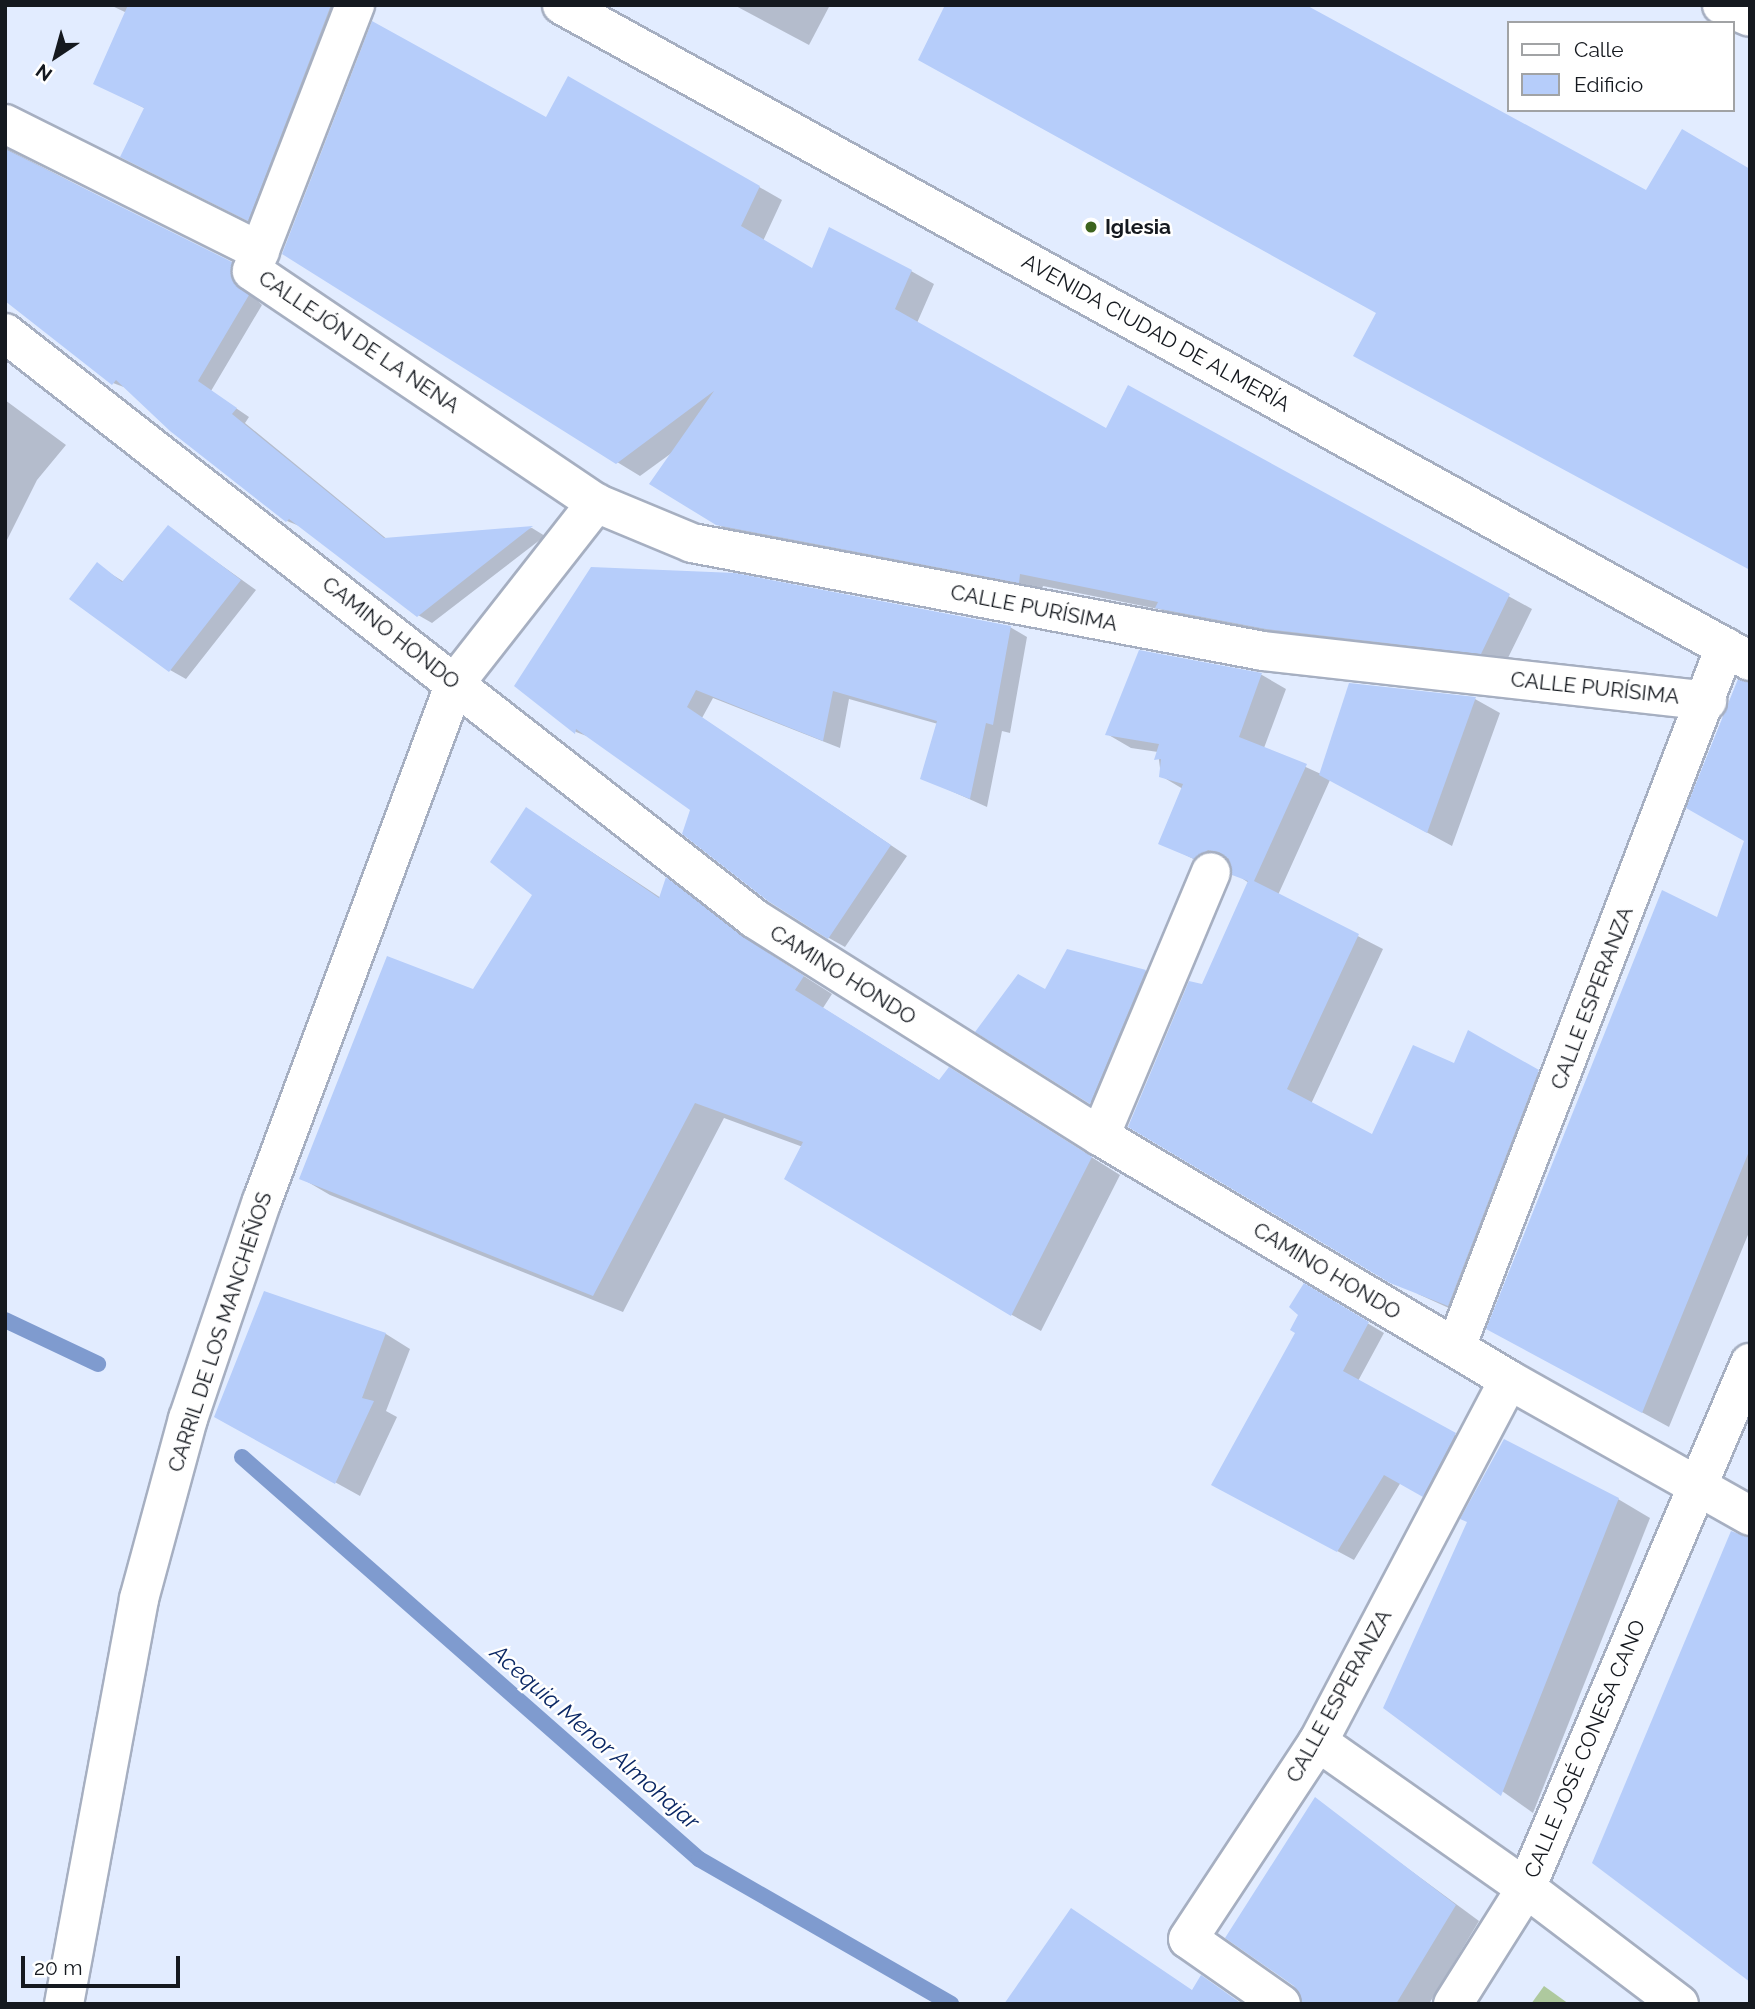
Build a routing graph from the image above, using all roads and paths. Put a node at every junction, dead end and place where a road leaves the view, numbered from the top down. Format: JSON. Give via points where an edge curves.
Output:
{"nodes":[{"id":1,"x":355,"y":5,"type":"edge"},
{"id":2,"x":562,"y":5,"type":"edge"},
{"id":3,"x":1723,"y":5,"type":"edge"},
{"id":4,"x":1750,"y":17,"type":"edge"},
{"id":5,"x":5,"y":124,"type":"edge"},
{"id":6,"x":260,"y":251,"type":"junction"},
{"id":7,"x":5,"y":332,"type":"edge"},
{"id":8,"x":596,"y":503,"type":"junction"},
{"id":9,"x":1738,"y":654,"type":"edge"},
{"id":10,"x":455,"y":683,"type":"junction"},
{"id":11,"x":1707,"y":701,"type":"junction"},
{"id":12,"x":1211,"y":872,"type":"dead end"},
{"id":13,"x":1100,"y":1136,"type":"junction"},
{"id":14,"x":1456,"y":1347,"type":"junction"},
{"id":15,"x":1750,"y":1363,"type":"edge"},
{"id":16,"x":1509,"y":1380,"type":"junction"},
{"id":17,"x":1698,"y":1484,"type":"junction"},
{"id":18,"x":1750,"y":1516,"type":"edge"},
{"id":19,"x":1318,"y":1742,"type":"junction"},
{"id":20,"x":1526,"y":1888,"type":"junction"},
{"id":21,"x":64,"y":2004,"type":"edge"},
{"id":22,"x":1281,"y":2004,"type":"edge"},
{"id":23,"x":1453,"y":2004,"type":"edge"},
{"id":24,"x":1679,"y":2004,"type":"edge"}],
"edges":[{"from":1,"to":6,"type":"street","name":"CALLEJÓN DE LA NENA"},
{"from":2,"to":9,"type":"street","name":"AVENIDA CIUDAD DE ALMERÍA"},
{"from":3,"to":4,"type":"street"},
{"from":5,"to":6,"type":"street"},
{"from":6,"to":8,"type":"street","name":"CALLEJÓN DE LA NENA","via":[[252,271]]},
{"from":7,"to":10,"type":"street","name":"CAMINO HONDO"},
{"from":8,"to":10,"type":"street"},
{"from":8,"to":11,"type":"street","name":"CALLE PURÍSIMA","via":[[692,543],[1263,651]]},
{"from":9,"to":11,"type":"street","name":"CALLE ESPERANZA"},
{"from":10,"to":13,"type":"street","name":"CAMINO HONDO","via":[[755,919]]},
{"from":10,"to":21,"type":"street","name":"CARRIL DE LOS MANCHEÑOS","via":[[262,1201],[188,1419],[139,1600]]},
{"from":11,"to":14,"type":"street","name":"CALLE ESPERANZA"},
{"from":12,"to":13,"type":"street"},
{"from":13,"to":14,"type":"street","name":"CAMINO HONDO"},
{"from":14,"to":16,"type":"street","name":"CAMINO HONDO"},
{"from":15,"to":17,"type":"street","name":"CALLE JOSÉ CONESA CANO"},
{"from":16,"to":17,"type":"street","name":"CAMINO HONDO"},
{"from":16,"to":19,"type":"street","name":"CALLE ESPERANZA"},
{"from":17,"to":18,"type":"street","name":"CAMINO HONDO"},
{"from":17,"to":20,"type":"street","name":"CALLE JOSÉ CONESA CANO"},
{"from":19,"to":20,"type":"street"},
{"from":19,"to":22,"type":"street","name":"CALLE ESPERANZA","via":[[1188,1939]]},
{"from":20,"to":23,"type":"street","name":"CALLE JOSÉ CONESA CANO"},
{"from":20,"to":24,"type":"street"}]}
